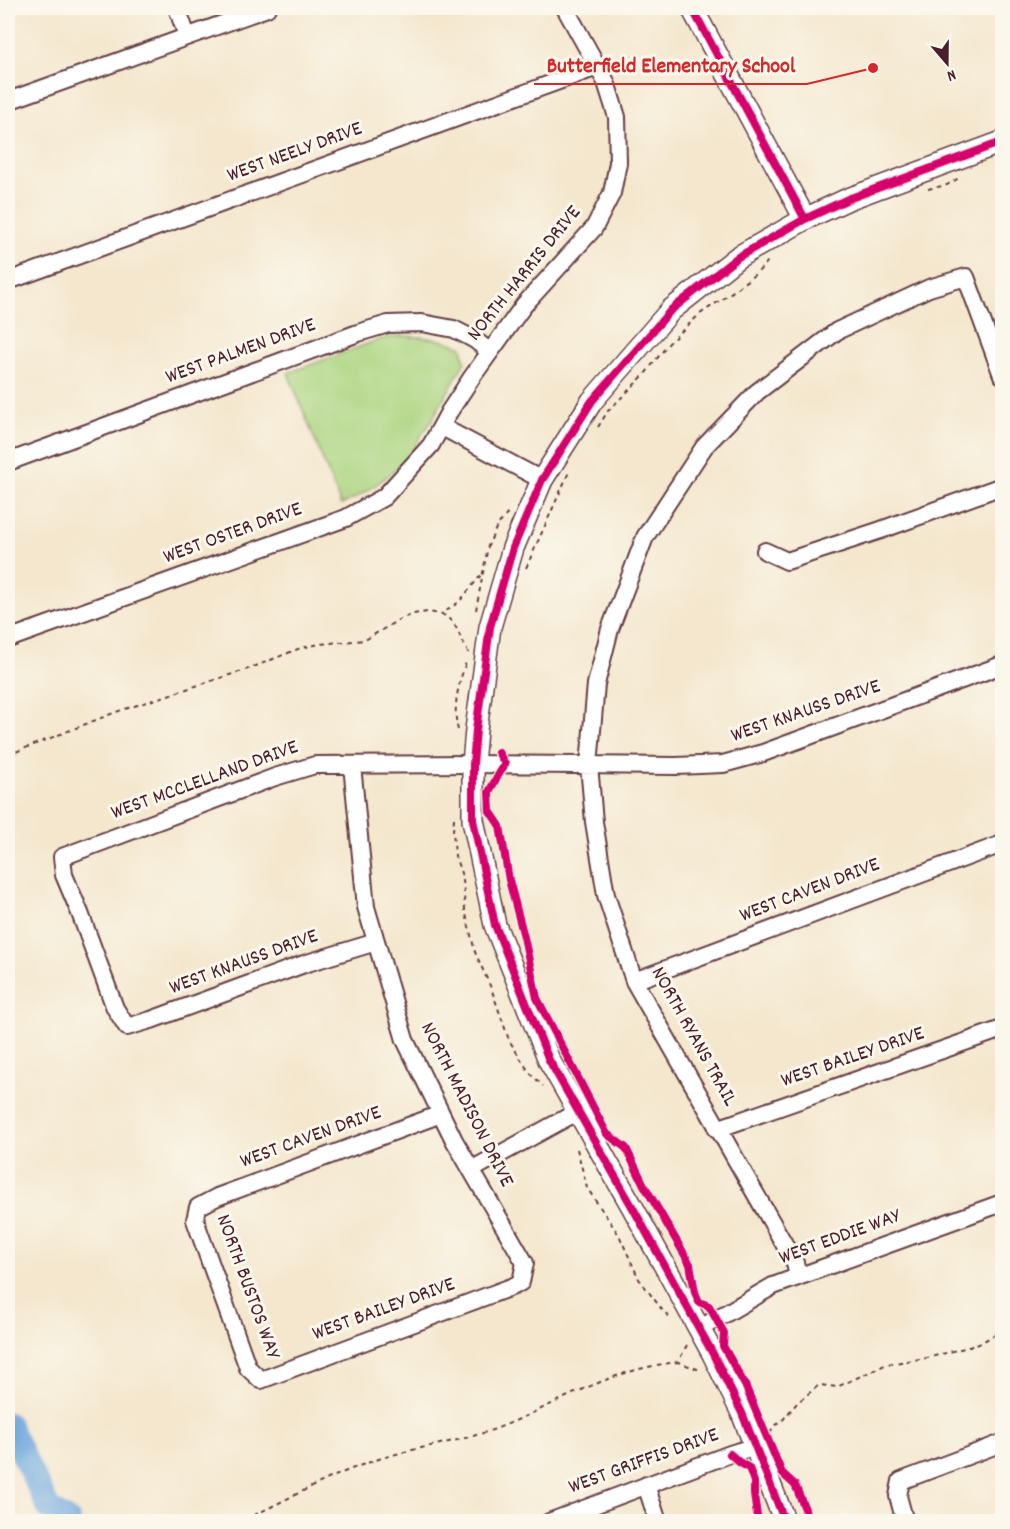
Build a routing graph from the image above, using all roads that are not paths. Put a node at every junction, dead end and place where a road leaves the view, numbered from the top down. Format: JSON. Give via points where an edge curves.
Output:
{"nodes":[{"id":1,"x":177,"y":8,"type":"edge"},
{"id":2,"x":267,"y":8,"type":"edge"},
{"id":3,"x":565,"y":8,"type":"edge"},
{"id":4,"x":692,"y":8,"type":"edge"},
{"id":5,"x":187,"y":36,"type":"junction"},
{"id":6,"x":597,"y":67,"type":"junction"},
{"id":7,"x":8,"y":101,"type":"edge"},
{"id":8,"x":1002,"y":142,"type":"edge"},
{"id":9,"x":805,"y":219,"type":"junction"},
{"id":10,"x":8,"y":281,"type":"edge"},
{"id":11,"x":490,"y":352,"type":"junction"},
{"id":12,"x":1002,"y":375,"type":"edge"},
{"id":13,"x":442,"y":427,"type":"junction"},
{"id":14,"x":8,"y":462,"type":"edge"},
{"id":15,"x":542,"y":480,"type":"junction"},
{"id":16,"x":1002,"y":486,"type":"edge"},
{"id":17,"x":765,"y":551,"type":"dead end"},
{"id":18,"x":8,"y":639,"type":"edge"},
{"id":19,"x":1002,"y":665,"type":"edge"},
{"id":20,"x":473,"y":764,"type":"junction"},
{"id":21,"x":352,"y":765,"type":"junction"},
{"id":22,"x":589,"y":765,"type":"junction"},
{"id":23,"x":1002,"y":844,"type":"edge"},
{"id":24,"x":376,"y":942,"type":"junction"},
{"id":25,"x":634,"y":981,"type":"junction"},
{"id":26,"x":127,"y":1027,"type":"joint"},
{"id":27,"x":1002,"y":1029,"type":"edge"},
{"id":28,"x":577,"y":1112,"type":"junction"},
{"id":29,"x":441,"y":1114,"type":"junction"},
{"id":30,"x":717,"y":1129,"type":"junction"},
{"id":31,"x":471,"y":1170,"type":"junction"},
{"id":32,"x":1002,"y":1203,"type":"edge"},
{"id":33,"x":198,"y":1207,"type":"joint"},
{"id":34,"x":798,"y":1277,"type":"junction"},
{"id":35,"x":521,"y":1282,"type":"joint"},
{"id":36,"x":693,"y":1337,"type":"junction"},
{"id":37,"x":261,"y":1380,"type":"joint"},
{"id":38,"x":766,"y":1432,"type":"junction"},
{"id":39,"x":1002,"y":1443,"type":"edge"},
{"id":40,"x":646,"y":1485,"type":"junction"},
{"id":41,"x":549,"y":1521,"type":"edge"},
{"id":42,"x":658,"y":1521,"type":"edge"},
{"id":43,"x":785,"y":1521,"type":"edge"},
{"id":44,"x":905,"y":1521,"type":"edge"}],
"edges":[{"from":1,"to":5,"type":"street"},
{"from":2,"to":5,"type":"street"},
{"from":3,"to":6,"type":"street","name":"NORTH HARRIS DRIVE"},
{"from":4,"to":9,"type":"street"},
{"from":5,"to":7,"type":"street"},
{"from":6,"to":10,"type":"street","name":"WEST NEELY DRIVE"},
{"from":6,"to":11,"type":"street","name":"NORTH HARRIS DRIVE","via":[[617,117],[618,162],[612,193],[594,228],[524,305]]},
{"from":8,"to":9,"type":"street"},
{"from":9,"to":15,"type":"street","via":[[738,257],[671,310],[592,401]]},
{"from":11,"to":13,"type":"street","name":"NORTH HARRIS DRIVE","via":[[448,412]]},
{"from":11,"to":14,"type":"street","name":"WEST PALMEN DRIVE","via":[[454,329],[422,323],[388,324]]},
{"from":12,"to":22,"type":"street","via":[[966,277],[929,288],[837,331],[757,392],[704,447],[645,537],[610,629],[596,684]]},
{"from":13,"to":15,"type":"street"},
{"from":13,"to":18,"type":"street","name":"WEST OSTER DRIVE","via":[[431,445],[384,497],[346,518]]},
{"from":15,"to":20,"type":"street","via":[[513,548],[490,627]]},
{"from":16,"to":17,"type":"street","via":[[787,561]]},
{"from":19,"to":22,"type":"street","name":"WEST KNAUSS DRIVE","via":[[723,764]]},
{"from":20,"to":21,"type":"street","name":"WEST MCCLELLAND DRIVE"},
{"from":20,"to":22,"type":"street","name":"WEST KNAUSS DRIVE"},
{"from":20,"to":28,"type":"street","via":[[473,820],[495,925],[549,1060]]},
{"from":21,"to":24,"type":"street","name":"NORTH MADISON DRIVE","via":[[366,907]]},
{"from":21,"to":26,"type":"street","name":"WEST MCCLELLAND DRIVE","via":[[315,765],[275,777],[62,857],[64,875],[115,1008]]},
{"from":22,"to":25,"type":"street","name":"NORTH RYANS TRAIL","via":[[606,895]]},
{"from":23,"to":25,"type":"street","name":"WEST CAVEN DRIVE"},
{"from":24,"to":26,"type":"street","name":"WEST KNAUSS DRIVE"},
{"from":24,"to":29,"type":"street","name":"NORTH MADISON DRIVE","via":[[405,1040]]},
{"from":25,"to":30,"type":"street","name":"NORTH RYANS TRAIL"},
{"from":27,"to":30,"type":"street","name":"WEST BAILEY DRIVE"},
{"from":28,"to":31,"type":"street"},
{"from":28,"to":36,"type":"street","via":[[633,1208]]},
{"from":29,"to":31,"type":"street","name":"NORTH MADISON DRIVE"},
{"from":29,"to":33,"type":"street","name":"WEST CAVEN DRIVE"},
{"from":30,"to":34,"type":"street","name":"NORTH RYANS TRAIL","via":[[795,1263]]},
{"from":31,"to":35,"type":"street","name":"NORTH MADISON DRIVE","via":[[525,1263]]},
{"from":32,"to":34,"type":"street","name":"WEST EDDIE WAY"},
{"from":33,"to":37,"type":"street","name":"NORTH BUSTOS WAY","via":[[195,1220],[248,1368]]},
{"from":34,"to":36,"type":"street","name":"WEST EDDIE WAY","via":[[773,1286]]},
{"from":35,"to":37,"type":"street","name":"WEST BAILEY DRIVE"},
{"from":36,"to":38,"type":"street","via":[[713,1354]]},
{"from":38,"to":40,"type":"street","name":"WEST GRIFFIS DRIVE"},
{"from":38,"to":43,"type":"street"},
{"from":39,"to":44,"type":"street","via":[[901,1481],[898,1496]]},
{"from":40,"to":41,"type":"street","name":"WEST GRIFFIS DRIVE"},
{"from":40,"to":42,"type":"street"}]}
